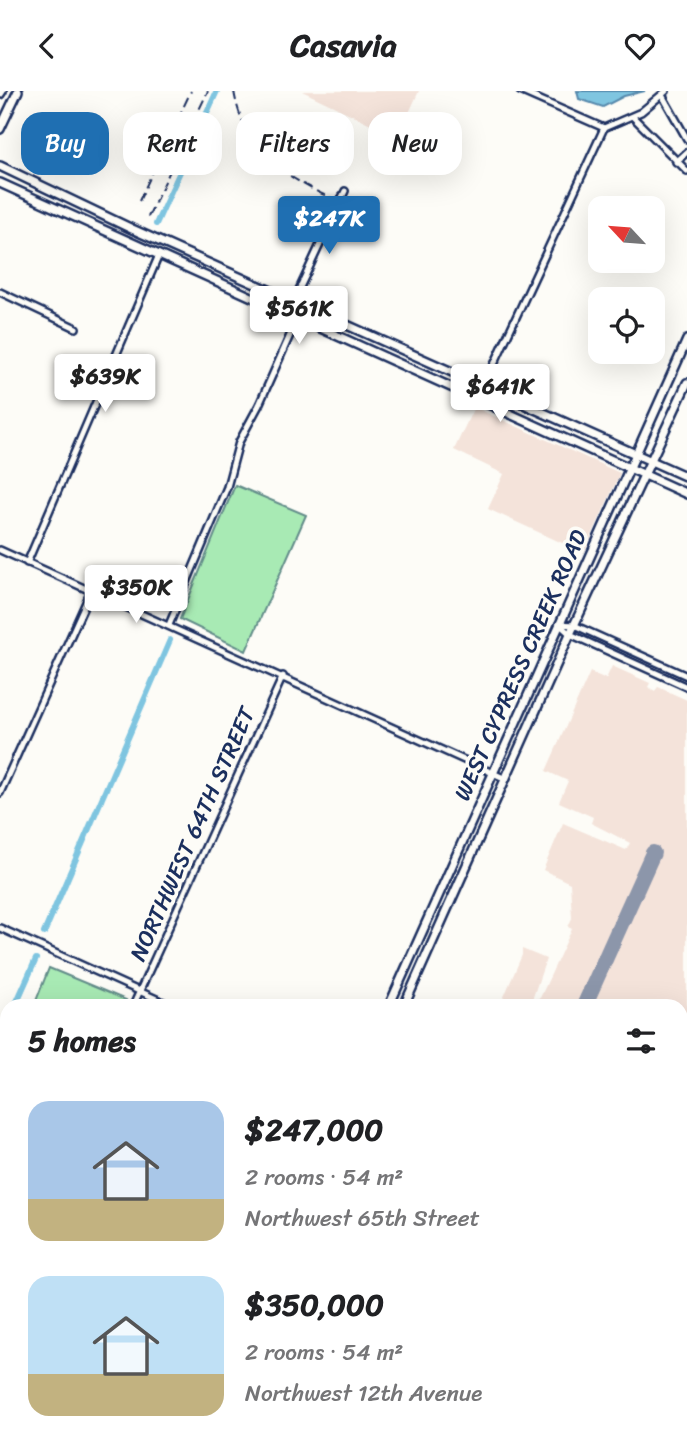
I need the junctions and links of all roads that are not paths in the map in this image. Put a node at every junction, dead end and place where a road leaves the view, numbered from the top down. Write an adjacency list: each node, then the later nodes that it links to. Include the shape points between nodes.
1 (18, 91): 6 (main road)
2 (520, 91): 5 (street)
3 (664, 93): 4 (street); 7 (street)
4 (634, 117): 5 (street); 9 (street)
5 (604, 128): 21 (street)
6 (0, 129)
7 (687, 138)
8 (687, 152): 9 (street)
9 (676, 162): 11 (street)
10 (0, 166): 16 (main road)
11 (687, 171)
12 (0, 183): 14 (main road)
13 (345, 191): 16 (street)
14 (159, 255): 17 (main road); 30 (street)
15 (0, 292): 18 (street)
16 (296, 302): 17 (street); 21 (main road)
17 (295, 316): 22 (main road); 33 (street, via 239,442 227,487)
18 (76, 328)
19 (687, 339): 23 (main road, WEST CYPRESS CREEK ROAD)
20 (687, 383): 24 (main road, WEST CYPRESS CREEK ROAD)
21 (483, 387): 22 (street); 23 (main road)
22 (478, 399): 25 (main road)
23 (635, 453): 24 (main road); 25 (main road, WEST CYPRESS CREEK ROAD)
24 (651, 460): 26 (main road, WEST CYPRESS CREEK ROAD); 27 (main road)
25 (629, 468): 26 (main road); 32 (main road, WEST CYPRESS CREEK ROAD)
26 (644, 474): 28 (main road); 34 (main road, WEST CYPRESS CREEK ROAD)
27 (687, 477)
28 (687, 494)
29 (0, 550): 30 (street)
30 (27, 563): 31 (street)
31 (90, 591): 33 (street); 41 (street)
32 (559, 624): 34 (street); 35 (street); 39 (main road, WEST CYPRESS CREEK ROAD)
33 (169, 625): 36 (street)
34 (574, 625): 35 (main road, WEST CYPRESS CREEK ROAD); 37 (street)
35 (570, 634): 38 (street); 40 (main road, WEST CYPRESS CREEK ROAD)
36 (283, 676): 39 (street); 44 (street, NORTHWEST 64TH STREET)
37 (687, 676)
38 (687, 687)
39 (493, 773): 40 (street); 43 (main road, WEST CYPRESS CREEK ROAD)
40 (506, 779): 45 (main road, WEST CYPRESS CREEK ROAD)
41 (0, 793)
42 (0, 928): 44 (street)
43 (404, 972): 45 (main road); 48 (main road, WEST CYPRESS CREEK ROAD)
44 (139, 992): 46 (street, NORTHWEST 64TH STREET); 47 (street)
45 (408, 996): 49 (main road, WEST CYPRESS CREEK ROAD)
46 (136, 999)
47 (156, 999)
48 (392, 999)
49 (407, 999)

